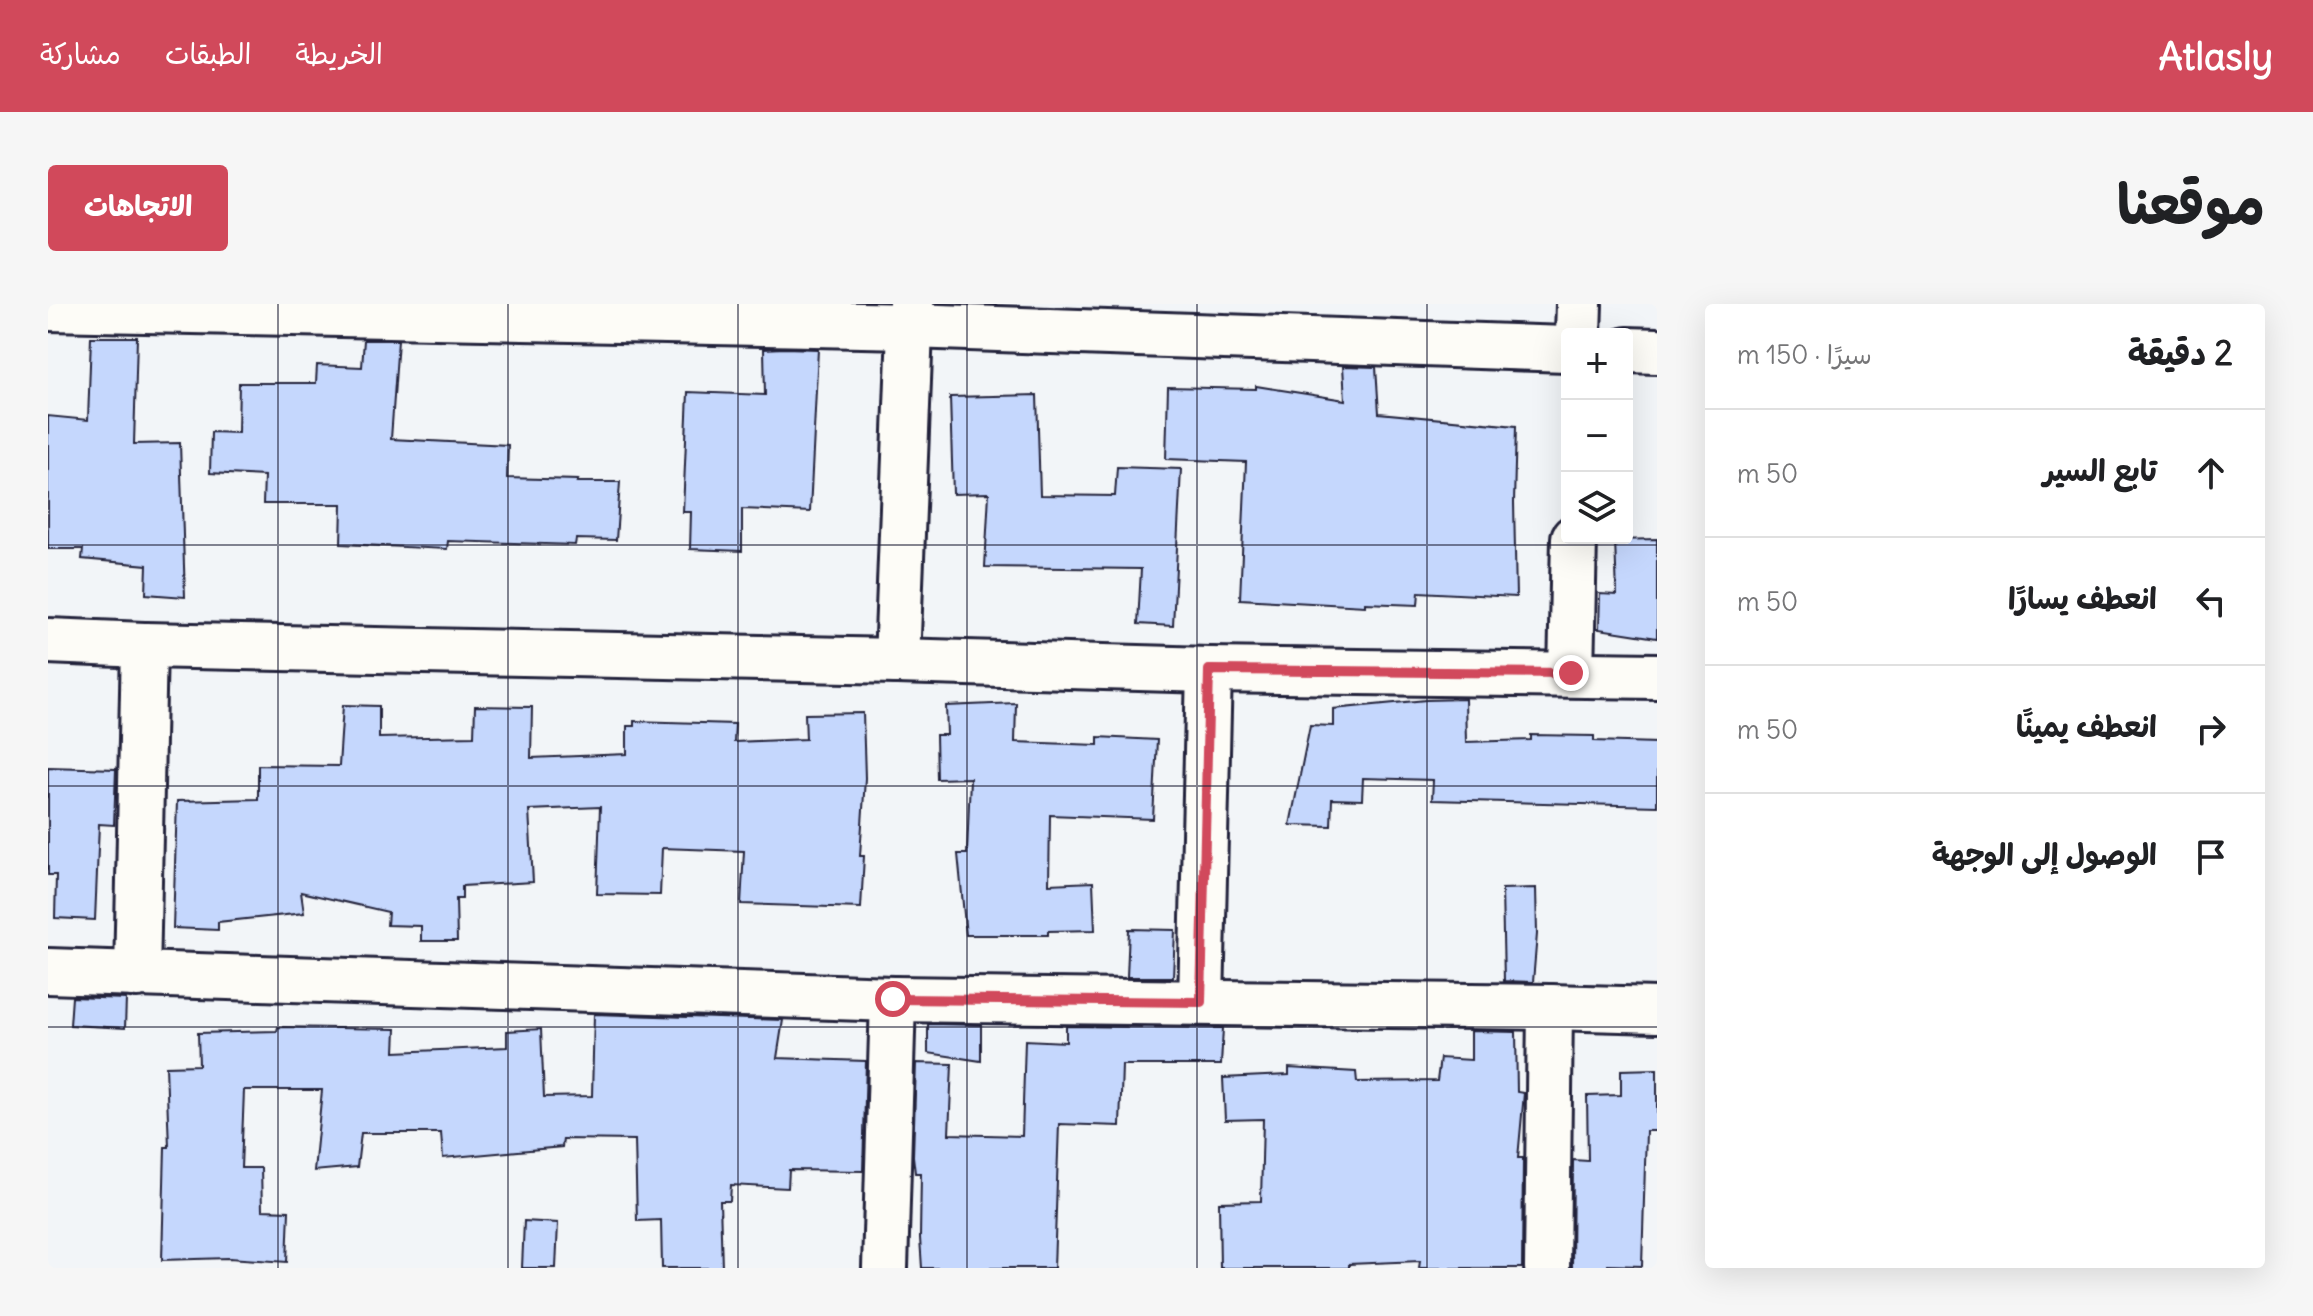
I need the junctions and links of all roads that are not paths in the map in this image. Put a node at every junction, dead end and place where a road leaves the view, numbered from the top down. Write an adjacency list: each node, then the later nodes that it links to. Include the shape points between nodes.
1 (1579, 304): 5 (street)
2 (48, 308): 3 (street)
3 (518, 311): 4 (street)
4 (910, 315): 6 (street); 12 (street)
5 (1578, 328)
6 (1561, 349)
7 (1633, 350): 8 (street)
8 (1657, 351)
9 (1574, 544): 14 (street)
10 (48, 641): 11 (street)
11 (144, 645): 12 (street); 17 (street)
12 (897, 661): 13 (street)
13 (1209, 670): 14 (street); 19 (street)
14 (1571, 673): 15 (street)
15 (1657, 676)
16 (48, 971): 17 (street)
17 (137, 975): 18 (street)
18 (893, 999): 19 (street); 22 (street)
19 (1201, 1002): 20 (street)
20 (1550, 1007): 21 (street); 23 (street)
21 (1657, 1010)
22 (885, 1268)
23 (1547, 1268)

